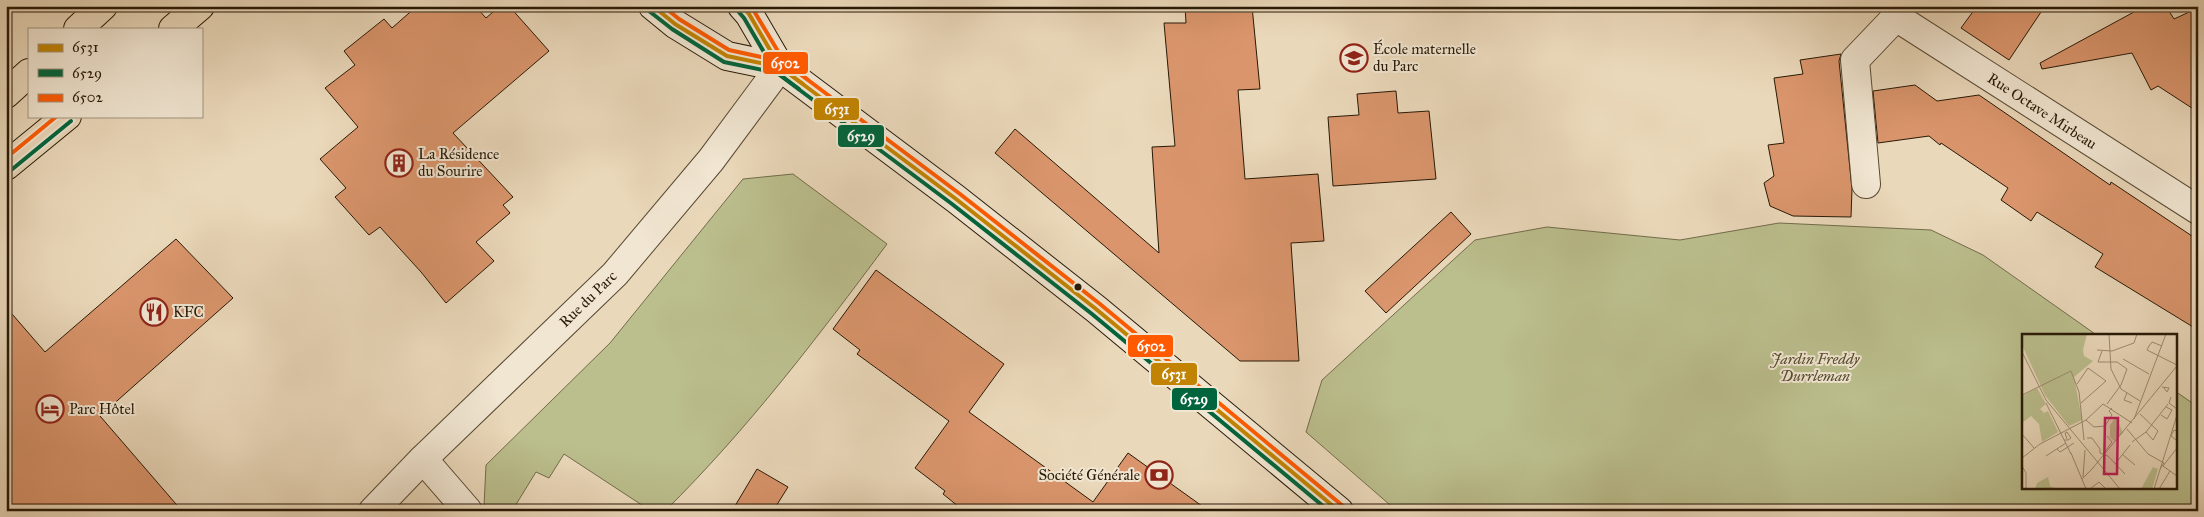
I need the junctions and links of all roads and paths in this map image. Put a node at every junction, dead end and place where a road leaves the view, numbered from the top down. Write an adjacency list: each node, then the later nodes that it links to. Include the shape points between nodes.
1 (103, 6): 6 (main road)
2 (200, 6): 7 (main road)
3 (653, 6): 8 (street, via 726,56)
4 (742, 6): 8 (street, via 750,14)
5 (1895, 12): 13 (street, via 1855,60); 14 (street, Rue Octave Mirbeau)
6 (79, 28)
7 (174, 28)
8 (780, 67): 15 (street, Rue du Parc, via 711,160 615,274); 18 (street, via 1096,309)
9 (28, 74): 10 (main road)
10 (6, 94)
11 (65, 118): 12 (main road)
12 (6, 166)
13 (1866, 184)
14 (2198, 210)
15 (423, 459): 16 (street, Rue du Parc); 17 (street)
16 (373, 511)
17 (468, 511)
18 (1339, 511)

